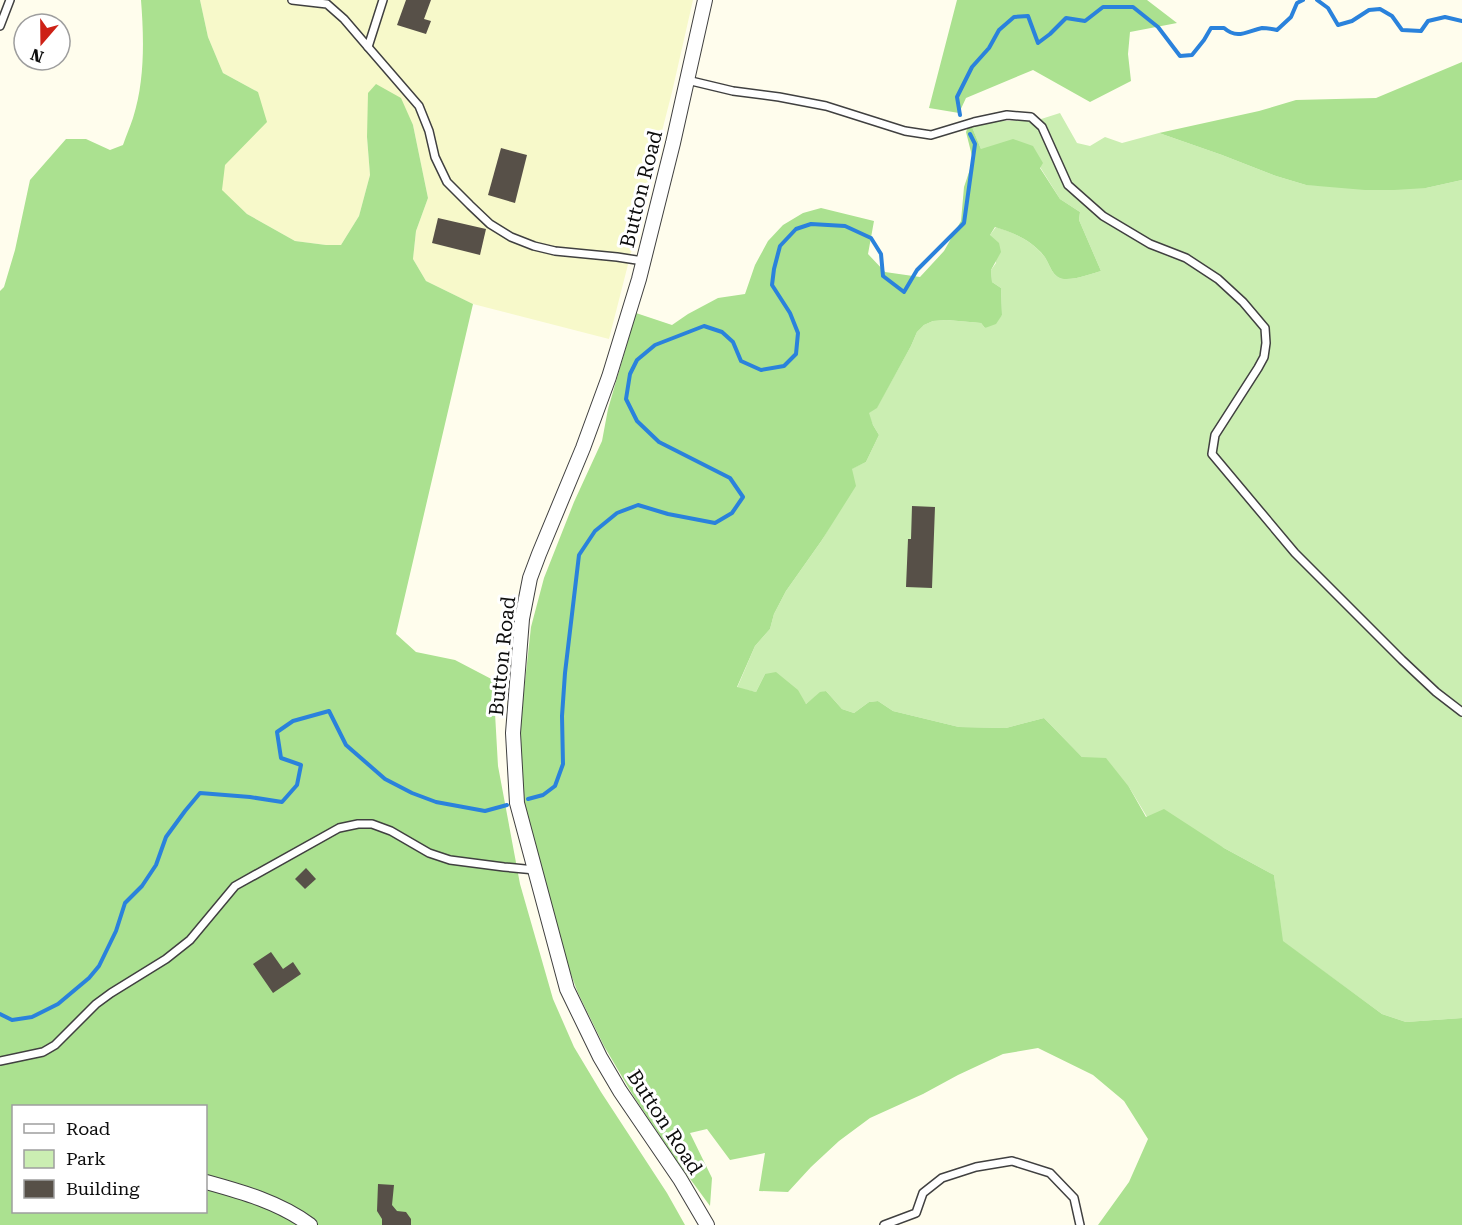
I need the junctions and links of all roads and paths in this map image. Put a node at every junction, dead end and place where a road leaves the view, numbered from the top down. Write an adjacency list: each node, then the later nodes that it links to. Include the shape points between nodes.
1 (10, 0): 5 (lane)
2 (292, 0): 6 (lane, via 327,4)
3 (383, 0): 6 (lane)
4 (705, 0): 7 (street, Button Road)
5 (0, 26)
6 (368, 46): 8 (lane, via 418,106 447,182 490,224 534,246)
7 (687, 80): 8 (street, Button Road); 9 (lane, via 826,106 905,131 931,135 1007,115 1031,117 1042,127 1068,185 1103,216 1150,244 1186,258 1218,279 1265,328 1264,357 1215,435 1212,454 1295,552 1402,660)
8 (643, 261): 10 (street, Button Road, via 609,377 530,579 522,619 513,733 516,794)
9 (1462, 712)
10 (535, 870): 11 (lane, via 450,860 372,824 339,828 235,886 190,940 96,1004 55,1045 44,1052); 14 (street, Button Road, via 567,989 620,1091)
11 (0, 1061)
12 (207, 1182): 13 (street, via 257,1197)
13 (310, 1225)
14 (707, 1225)
15 (884, 1225): 16 (lane, via 916,1213 922,1193 942,1178 1012,1161 1050,1173 1074,1197)
16 (1080, 1225)

